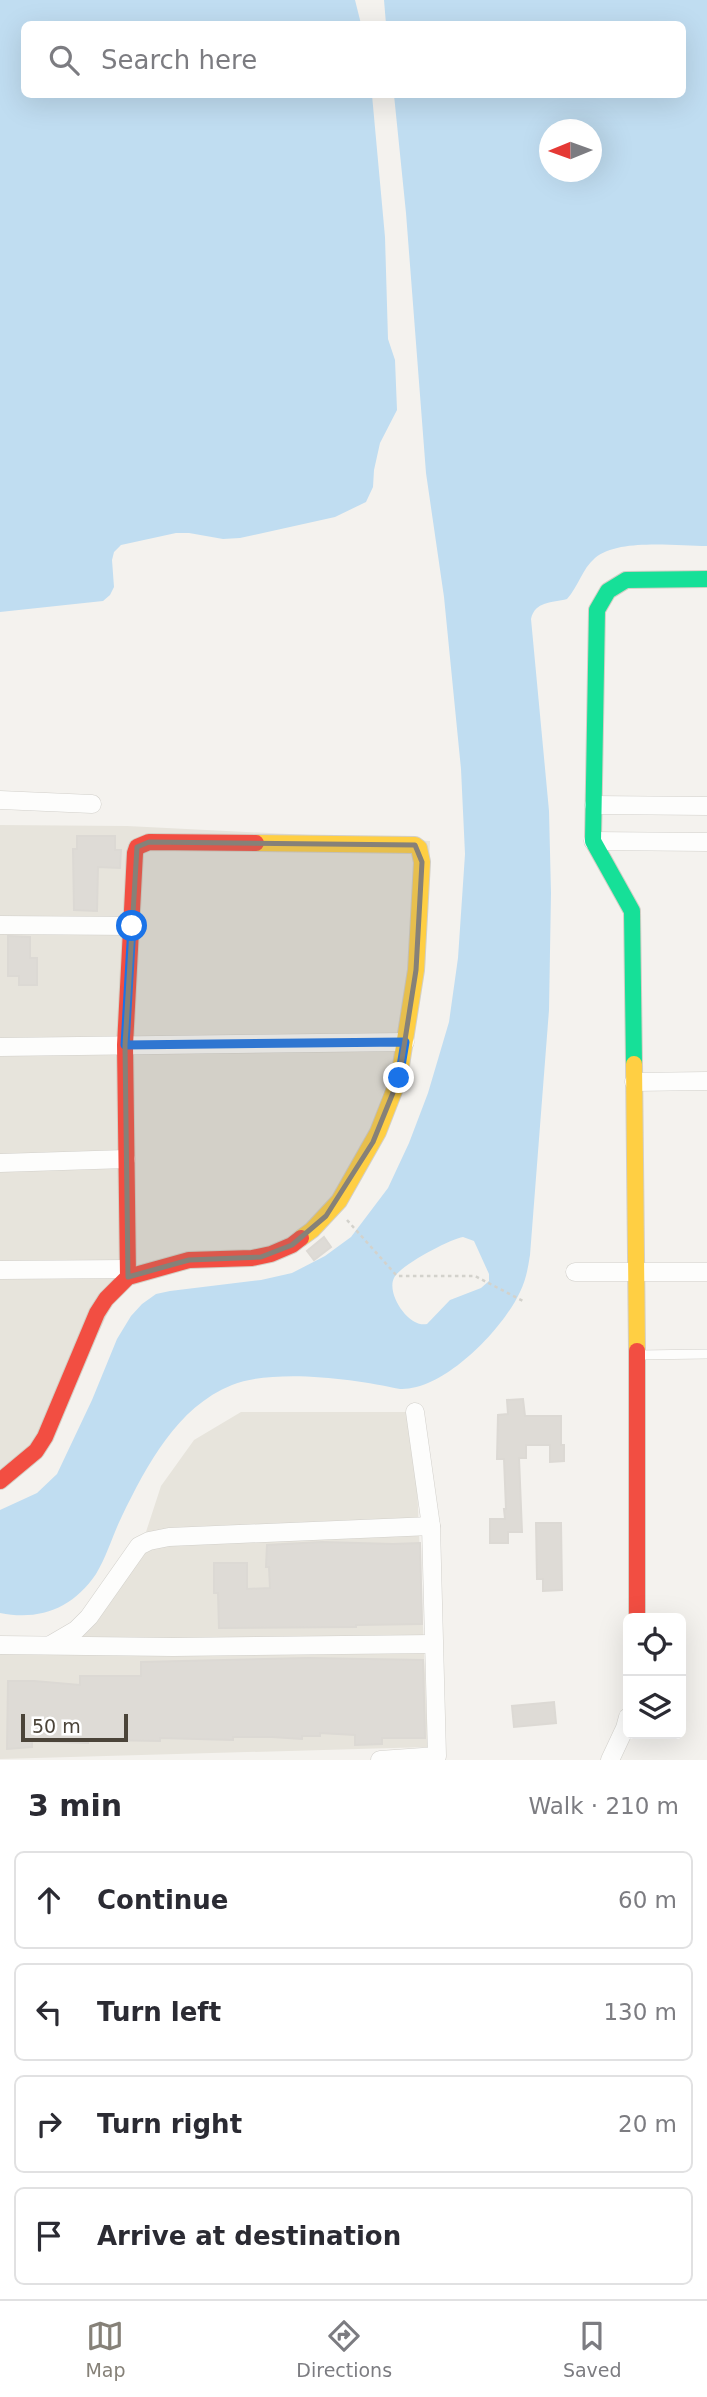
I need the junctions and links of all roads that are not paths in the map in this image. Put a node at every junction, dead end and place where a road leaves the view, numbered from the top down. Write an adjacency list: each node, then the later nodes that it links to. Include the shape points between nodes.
1 (707, 579): 4 (street, via 626,580 608,591 597,610)
2 (0, 800): 3 (street)
3 (92, 804)
4 (594, 805): 5 (street); 6 (street)
5 (707, 806)
6 (593, 841): 7 (street); 14 (street, via 632,911)
7 (707, 842)
8 (0, 925): 9 (street)
9 (132, 926): 10 (street, via 135,853 141,844 415,845 422,862 420,914); 11 (street)
10 (405, 1042): 11 (street); 21 (street, via 399,1078 378,1132 342,1196 312,1230 292,1245 261,1257 189,1261)
11 (125, 1045): 12 (street); 15 (street)
12 (0, 1047)
13 (707, 1081): 14 (street)
14 (634, 1082): 19 (street)
15 (127, 1159): 16 (street); 21 (street)
16 (0, 1163)
17 (0, 1270): 21 (street)
18 (575, 1272): 19 (street)
19 (637, 1272): 20 (street); 23 (street)
20 (707, 1272)
21 (128, 1273): 25 (street, via 97,1312 45,1437 36,1451)
22 (707, 1354): 23 (lane)
23 (636, 1355): 27 (street)
24 (415, 1412): 26 (street)
25 (0, 1481)
26 (431, 1526): 28 (street, via 149,1541 136,1548 89,1617); 29 (street)
27 (637, 1613)
28 (52, 1644): 29 (street); 30 (street)
29 (433, 1644): 32 (street, via 437,1756)
30 (0, 1645)
31 (623, 1732): 33 (street)
32 (380, 1760)
33 (610, 1760)

